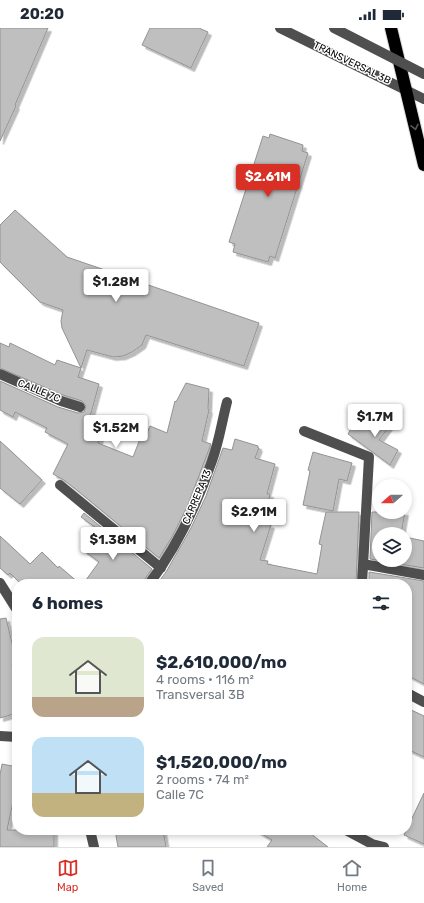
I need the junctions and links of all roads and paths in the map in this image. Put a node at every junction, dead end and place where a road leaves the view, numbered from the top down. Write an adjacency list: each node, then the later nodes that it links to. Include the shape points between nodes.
1 (280, 28): 5 (street, TRANSVERSAL 3B)
2 (334, 28): 4 (street, bridge)
3 (391, 28): 5 (highway)
4 (424, 74)
5 (406, 90): 6 (street, TRANSVERSAL 3B); 7 (highway, one-way to 7)
6 (424, 99)
7 (424, 165)
8 (0, 374): 10 (street, CALLE 7C)
9 (227, 402): 14 (street, CARRERA 13, via 212,460 190,516)
10 (80, 407)
11 (304, 431): 13 (street, via 369,457)
12 (60, 485): 14 (street)
13 (363, 564): 15 (street); 17 (street)
14 (161, 568): 16 (street, CARRERA 13)
15 (424, 575)
16 (153, 579)
17 (362, 579)
18 (0, 583): 19 (street); 20 (street)
19 (12, 591)
20 (12, 602)
21 (412, 696): 22 (street)
22 (424, 702)
23 (0, 736): 24 (street)
24 (12, 737)
25 (91, 835): 27 (street)
26 (355, 835): 28 (street)
27 (94, 847)
28 (384, 847)

